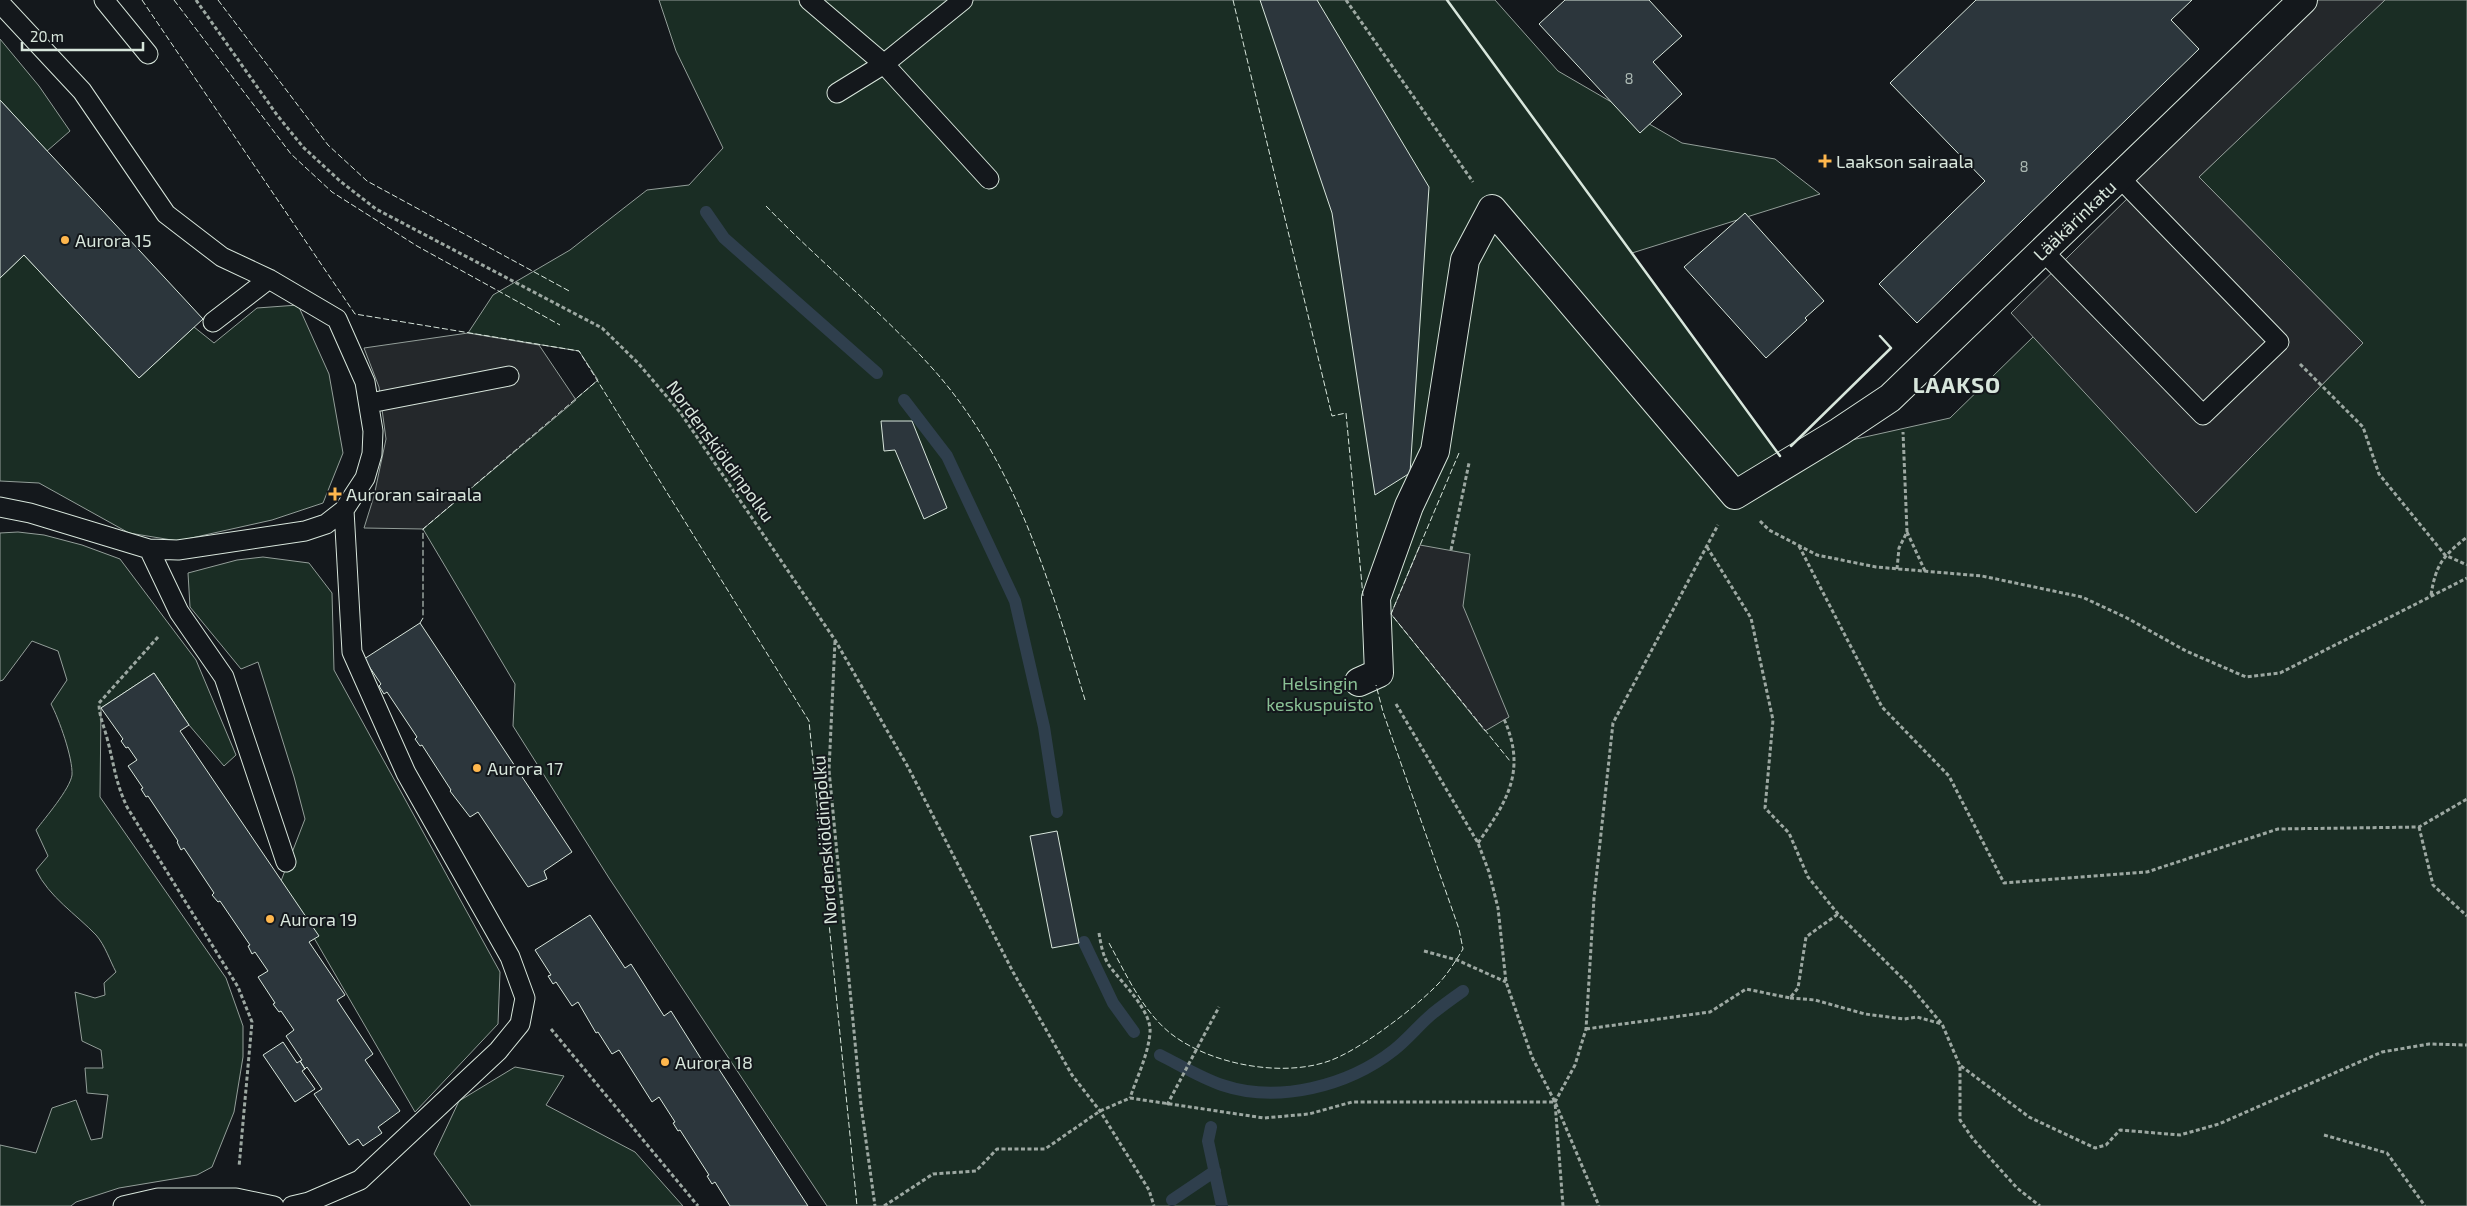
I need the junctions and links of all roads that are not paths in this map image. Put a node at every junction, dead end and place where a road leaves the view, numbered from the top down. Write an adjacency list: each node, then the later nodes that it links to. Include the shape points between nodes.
1 (104, 0): 6 (lane)
2 (808, 0): 7 (lane)
3 (963, 0): 7 (lane)
4 (2304, 0): 9 (street, Lääkärinkatu)
5 (0, 3): 12 (lane, via 82,91 166,214 222,257)
6 (148, 54)
7 (884, 64): 8 (lane); 10 (lane)
8 (836, 93)
9 (2119, 177): 11 (street, Lääkärinkatu); 11 (lane, via 2279,342 2203,415)
10 (989, 179)
11 (2042, 250): 19 (street, Lääkärinkatu, via 1890,398 1735,495 1492,209 1465,260 1435,450 1376,598)
12 (269, 279): 13 (lane); 15 (lane, via 337,319 365,382)
13 (213, 322)
14 (509, 376): 15 (lane)
15 (370, 403): 17 (lane, via 372,454 365,478)
16 (0, 507): 18 (lane)
17 (344, 510): 18 (lane, via 326,524 305,530 178,550); 23 (lane, via 352,652 406,772 510,957 525,998 520,1024 498,1052 360,1180)
18 (149, 548): 20 (lane, via 179,612 224,677)
19 (1369, 678)
20 (286, 862)
21 (123, 1206): 22 (lane, via 158,1198 236,1198)
22 (274, 1206)
23 (292, 1206)

